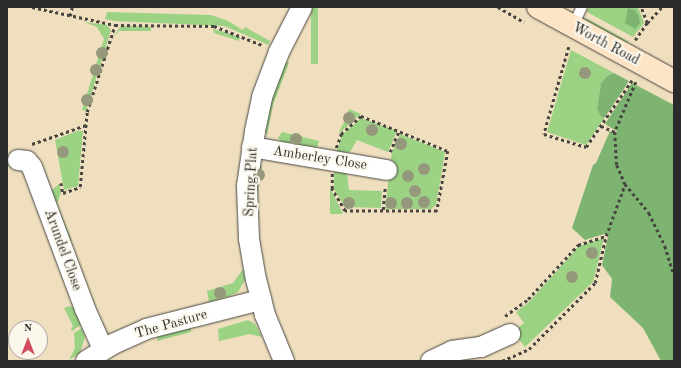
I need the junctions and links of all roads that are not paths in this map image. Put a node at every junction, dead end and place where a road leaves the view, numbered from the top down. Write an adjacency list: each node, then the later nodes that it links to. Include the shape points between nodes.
1 (302, 7): 5 (street, Spring Plat, via 279,52 262,97)
2 (538, 7): 3 (street, Worth Road)
3 (575, 27): 4 (street, Worth Road)
4 (674, 81)
5 (252, 147): 7 (street, Amberley Close); 8 (street, Spring Plat, via 248,214 251,251)
6 (18, 156): 10 (street, Arundel Close, via 32,167)
7 (387, 170)
8 (261, 300): 10 (street, The Pasture, via 146,329); 12 (street, Spring Plat)
9 (505, 327): 13 (street, via 481,347 452,351)
10 (102, 349): 11 (street, The Pasture)
11 (86, 361)
12 (284, 361)
13 (431, 361)

